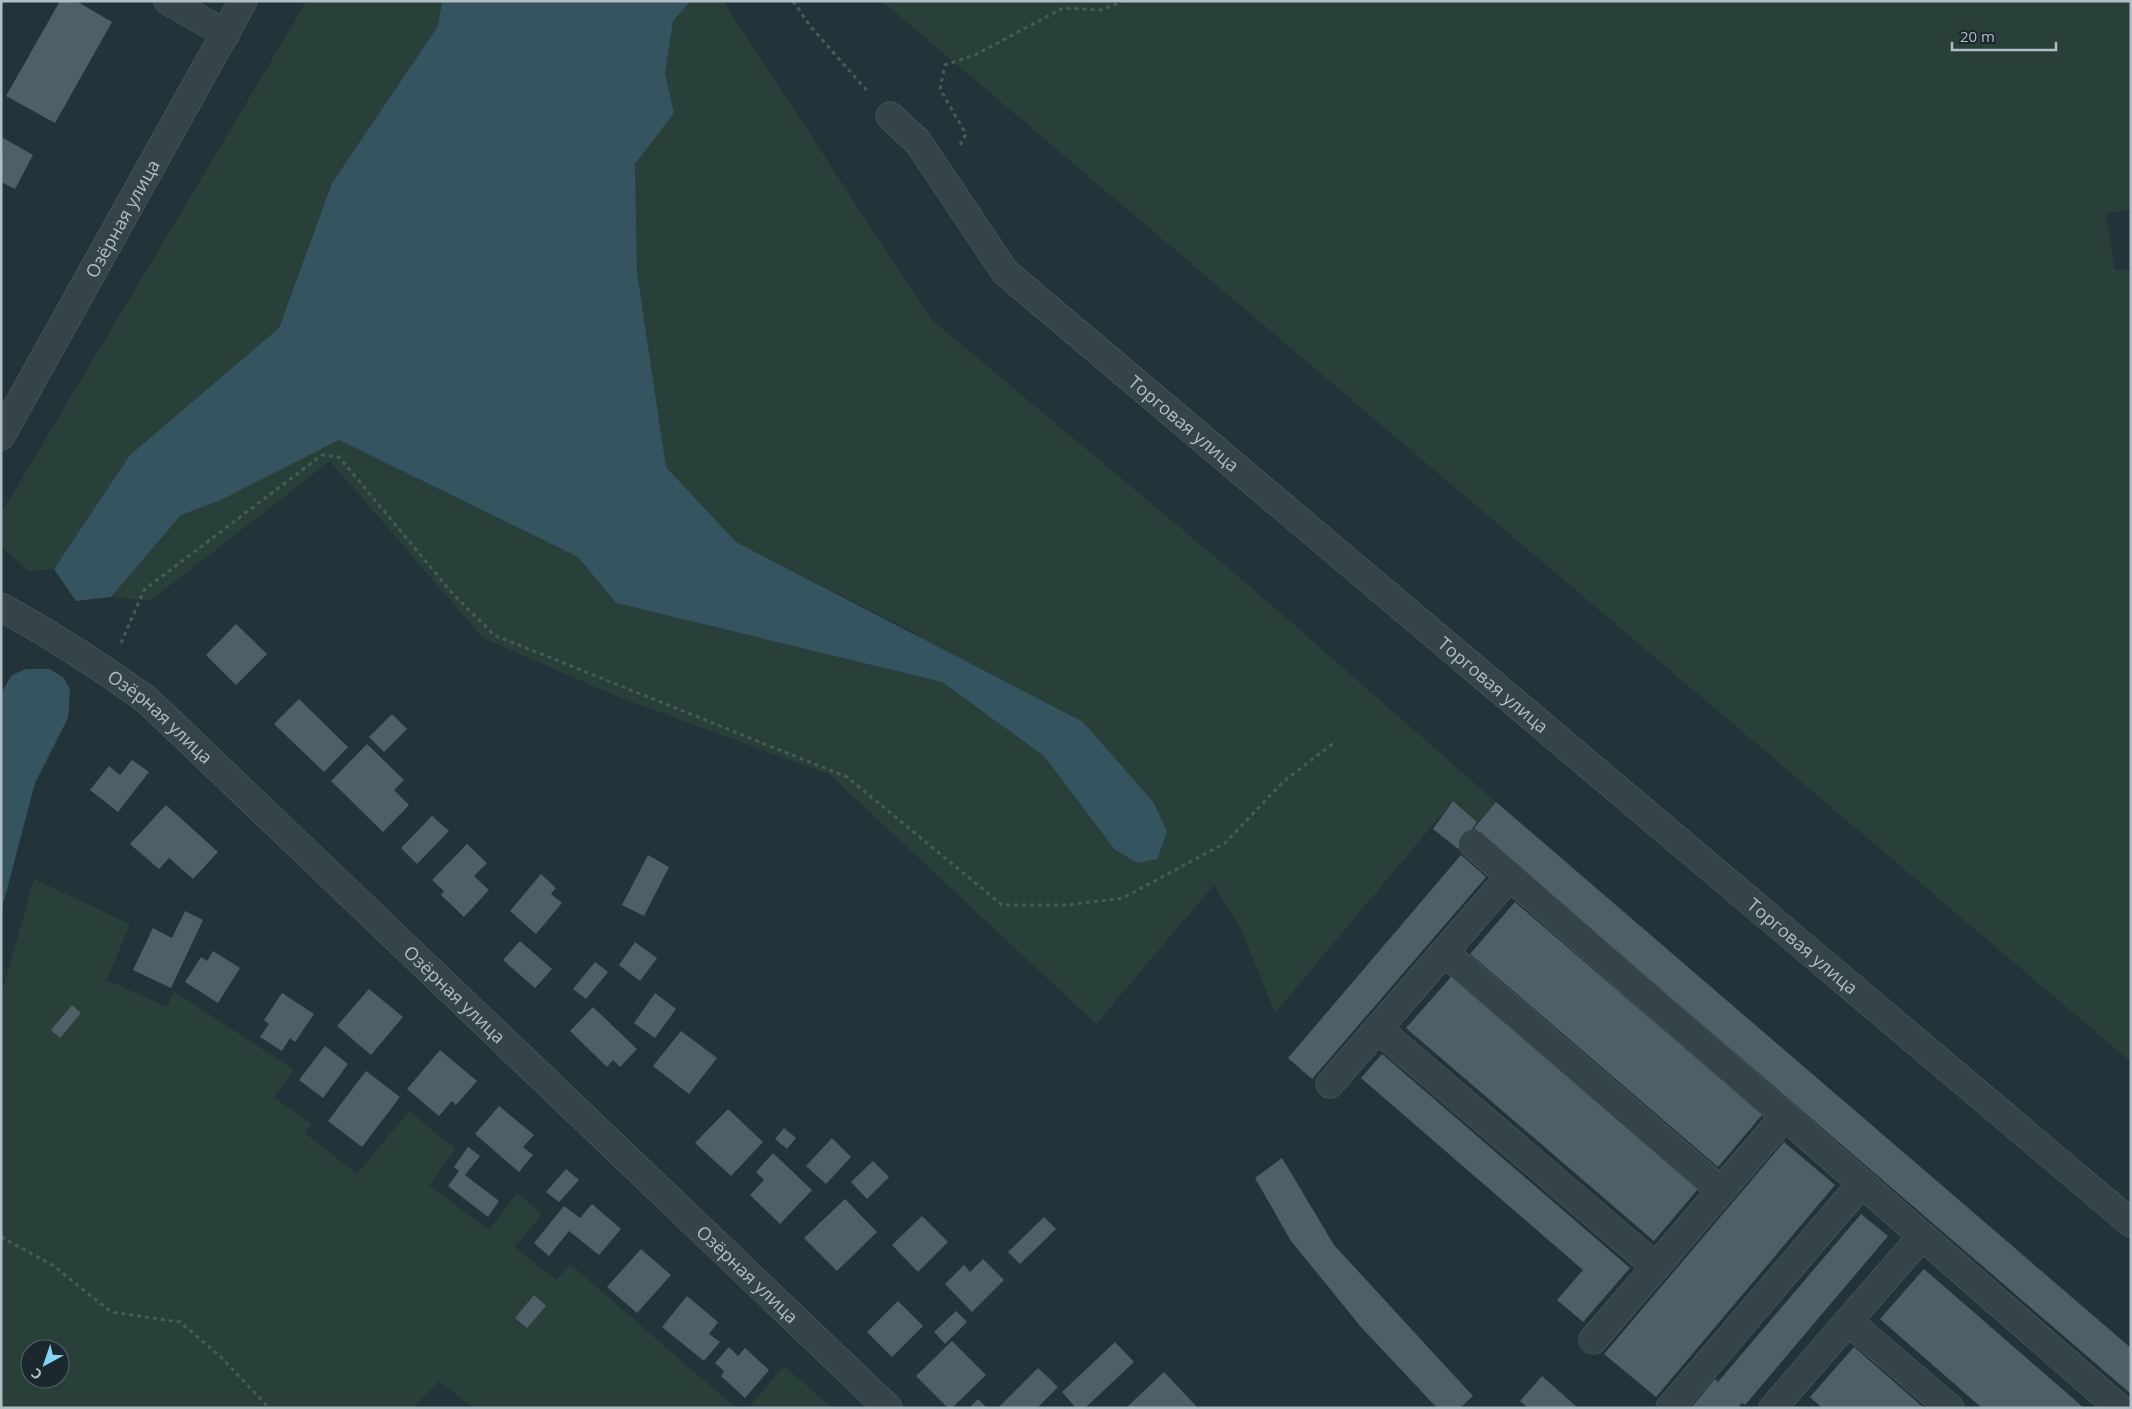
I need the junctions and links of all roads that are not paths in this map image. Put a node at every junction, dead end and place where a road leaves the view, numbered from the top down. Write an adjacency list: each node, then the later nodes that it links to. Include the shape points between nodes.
1 (168, 1): 3 (street)
2 (244, 1): 3 (street, Озёрная улица)
3 (226, 34): 5 (street, Озёрная улица)
4 (890, 116): 15 (street, Торговая улица, via 918,142 1005,272)
5 (1, 436)
6 (1, 607): 21 (street, Озёрная улица, via 44,630 147,700)
7 (1473, 844): 8 (street)
8 (1510, 876): 9 (street); 12 (street)
9 (1444, 952): 10 (street); 14 (street)
10 (1378, 1029): 11 (street); 17 (street)
11 (1330, 1084)
12 (1785, 1116): 13 (street); 14 (street)
13 (1862, 1184): 16 (street); 22 (street)
14 (1721, 1190): 17 (street)
15 (2131, 1223)
16 (1922, 1236): 18 (street); 24 (street)
17 (1656, 1267): 19 (street)
18 (1848, 1321): 20 (street); 23 (street)
19 (1594, 1340)
20 (1779, 1406)
21 (888, 1408)
22 (1670, 1408)
23 (1950, 1408)
24 (2119, 1408)

